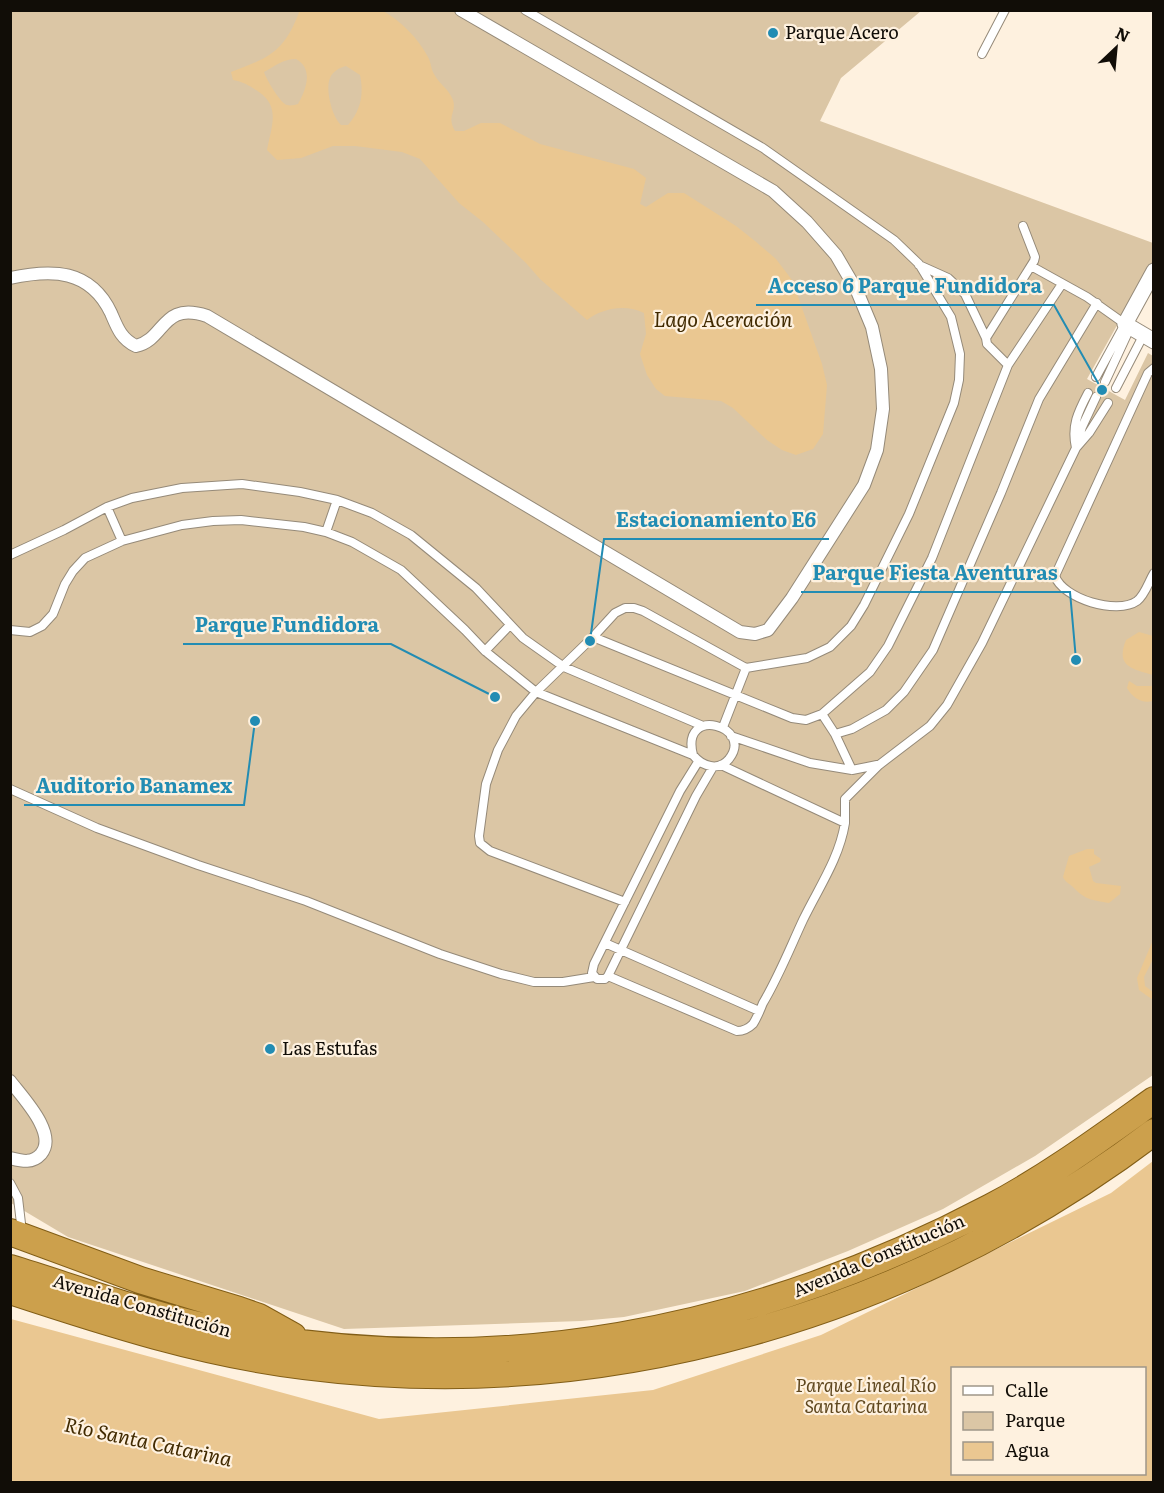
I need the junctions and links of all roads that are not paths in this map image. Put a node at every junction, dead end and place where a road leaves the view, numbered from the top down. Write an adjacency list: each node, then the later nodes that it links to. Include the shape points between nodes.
1 (462, 10): 9 (street, via 774,191 836,255 857,291 872,327 881,369 883,409 877,450 864,485 768,630 755,634 740,632 207,316 192,311 176,314 136,346 123,338 108,307 89,284 73,276 43,272)
2 (525, 10): 6 (lane, via 763,148 894,240)
3 (1005, 10): 4 (lane)
4 (982, 54)
5 (1023, 226): 7 (lane, via 1035,257)
6 (919, 264): 13 (lane, via 948,278 965,294); 34 (lane, via 951,317 960,354 959,380 954,403 909,514 851,626 830,647 807,658)
7 (1031, 266): 10 (lane); 13 (lane)
8 (1154, 271): 12 (street)
9 (10, 278)
10 (1062, 284): 11 (lane); 14 (lane)
11 (1097, 303): 12 (lane); 40 (lane, via 1039,399 933,650 904,692 886,710)
12 (1138, 332): 16 (lane); 17 (lane); 18 (lane)
13 (986, 338): 14 (lane, via 987,344)
14 (1008, 365): 37 (lane, via 932,558 888,646 870,672)
15 (1154, 368): 28 (lane, via 1148,373 1055,576 1070,594 1111,605 1135,602)
16 (1096, 377)
17 (1104, 382)
18 (1116, 388)
19 (1088, 393): 22 (lane, via 1074,424)
20 (1096, 397): 22 (lane)
21 (1108, 403): 22 (lane)
22 (1076, 448): 43 (lane, via 982,643 947,705 930,726)
23 (337, 500): 24 (lane, via 242,484 182,488); 25 (lane); 29 (lane, via 372,513 411,535 476,588)
24 (107, 507): 26 (lane); 27 (lane)
25 (326, 532): 26 (lane, via 241,520 182,525); 32 (lane, via 401,570)
26 (122, 541): 30 (lane, via 85,558 73,571 53,614 42,626 30,632)
27 (10, 555)
28 (1154, 573)
29 (510, 625): 32 (lane); 33 (lane)
30 (10, 630)
31 (593, 637): 33 (lane); 34 (lane, via 615,613 634,608); 36 (lane)
32 (485, 651): 35 (lane)
33 (564, 667): 35 (lane); 38 (lane)
34 (746, 668): 36 (lane)
35 (536, 692): 42 (lane); 48 (lane, via 516,716 498,750 486,784 480,843 490,851)
36 (734, 695): 37 (lane, via 792,718 806,720); 39 (lane)
37 (822, 714): 40 (lane)
38 (703, 726): 39 (lane); 42 (lane, via 692,739)
39 (723, 727): 41 (lane)
40 (835, 734): 45 (lane)
41 (731, 736): 44 (lane, via 732,753); 45 (lane, via 810,763)
42 (695, 758): 44 (lane, via 705,766); 48 (lane)
43 (879, 765): 45 (lane); 47 (lane, via 845,799)
44 (717, 766): 47 (lane); 50 (lane, via 696,796)
45 (852, 770)
46 (10, 789): 52 (lane, via 97,828 501,974 534,982)
47 (845, 823): 53 (lane, via 832,868)
48 (625, 902): 49 (lane)
49 (605, 943): 50 (lane); 52 (lane, via 592,969)
50 (621, 951): 51 (lane); 53 (lane)
51 (608, 976): 52 (lane, via 602,980); 53 (lane, via 736,1030 752,1025)
52 (594, 977)
53 (759, 1011)
54 (10, 1081): 57 (street, via 46,1133 46,1144 34,1160)
55 (1154, 1100): 62 (highway, Avenida Constitución, via 1092,1146 993,1206 874,1262 747,1308 637,1333 526,1348 438,1352)
56 (1154, 1132): 61 (highway, Avenida Constitución, via 1087,1180 1009,1228 886,1287 756,1332 611,1362 440,1375 303,1366 179,1343)
57 (10, 1158)
58 (10, 1183): 59 (lane, via 20,1206)
59 (16, 1234): 62 (highway, via 249,1314)
60 (10, 1268): 62 (highway, Avenida Constitución, via 186,1322)
61 (10, 1291)
62 (306, 1344)

